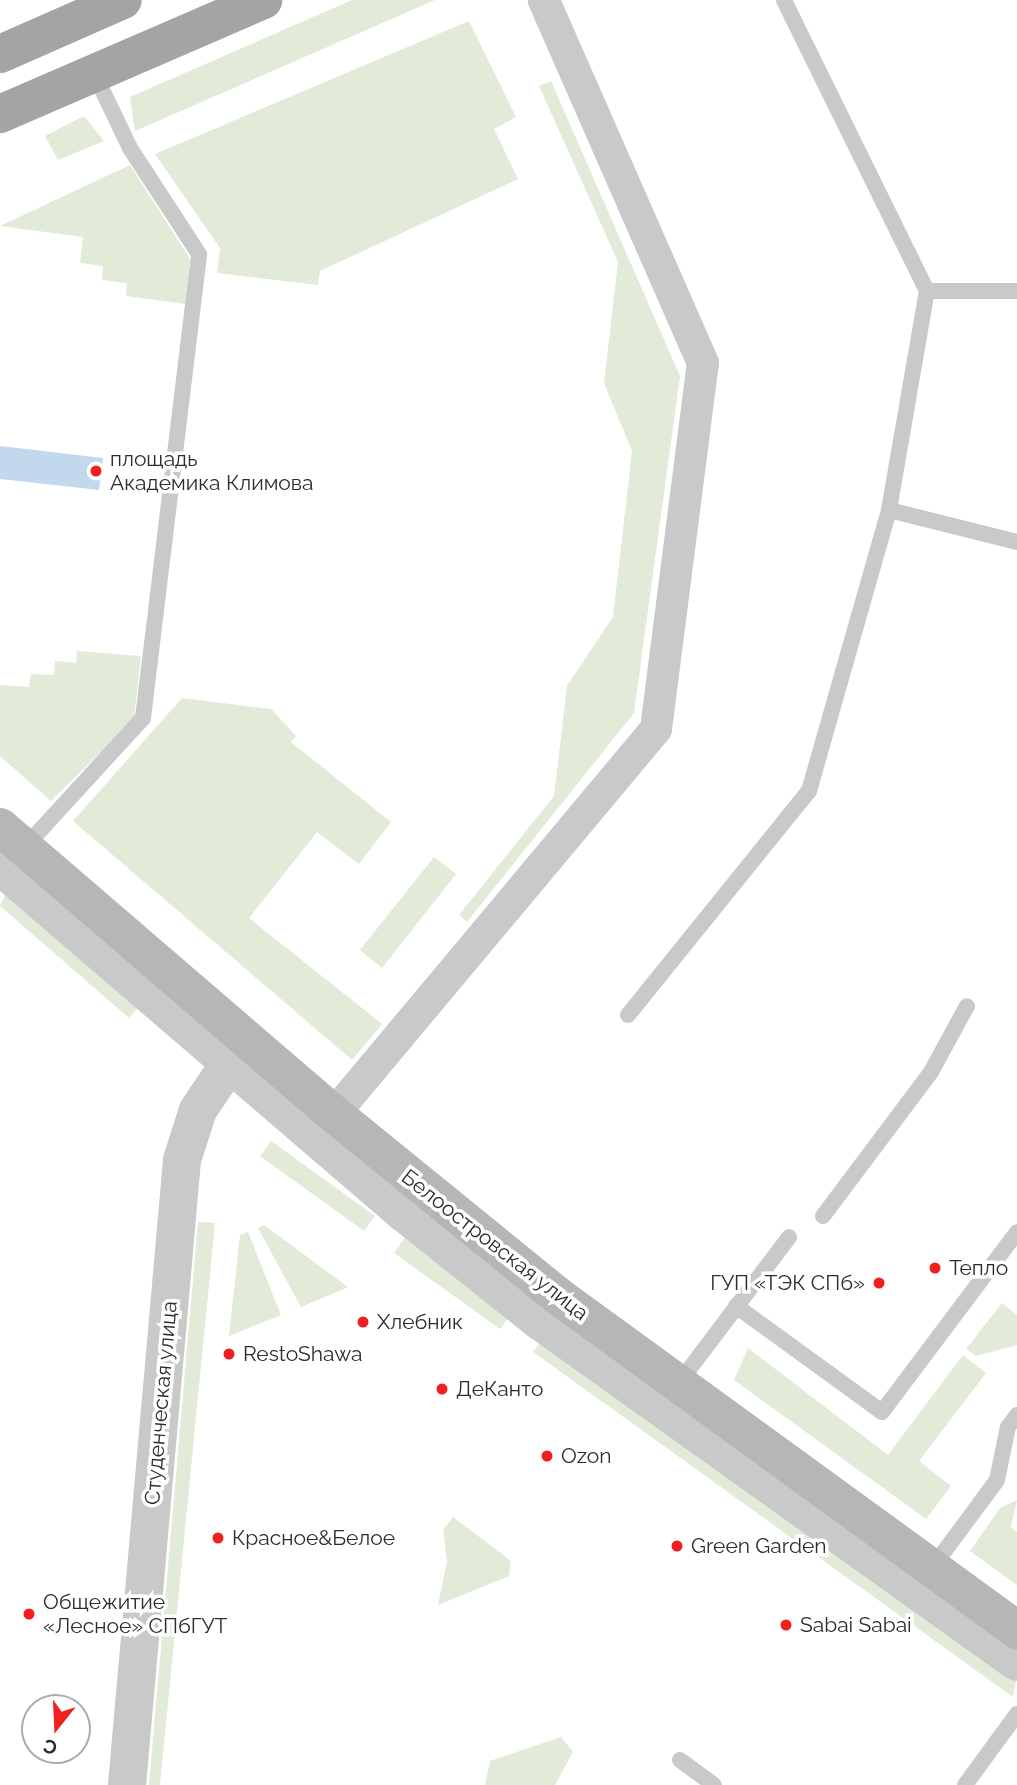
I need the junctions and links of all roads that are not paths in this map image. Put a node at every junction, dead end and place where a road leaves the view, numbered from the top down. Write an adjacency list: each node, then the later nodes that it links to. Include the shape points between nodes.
1 (262, 0): 6 (main road)
2 (544, 0): 16 (street, via 703,363 656,729)
3 (784, 0): 8 (lane)
4 (120, 1): 5 (main road)
5 (0, 54)
6 (94, 73): 7 (main road); 12 (lane, via 130,148 199,254 144,718)
7 (0, 114)
8 (927, 291): 9 (lane); 10 (lane)
9 (1017, 291)
10 (889, 510): 11 (lane); 14 (lane, via 808,791)
11 (1017, 542)
12 (7, 852): 15 (main road, Белоостровская улица)
13 (967, 1006): 17 (lane, via 931,1072)
14 (628, 1014)
15 (237, 1050): 16 (main road, Белоостровская улица); 24 (street, Белоостровская улица, via 540,1321); 29 (street, Студенческая улица, via 198,1110 182,1160)
16 (334, 1115): 21 (main road, Белоостровская улица)
17 (823, 1216)
18 (1017, 1232): 20 (lane, via 882,1412)
19 (789, 1237): 20 (lane)
20 (736, 1306): 21 (lane)
21 (678, 1384): 24 (main road, Белоостровская улица)
22 (1017, 1415): 23 (lane)
23 (1010, 1455): 24 (lane, via 997,1480)
24 (924, 1579): 25 (main road, Белоостровская улица); 26 (street, Белоостровская улица)
25 (1017, 1630)
26 (1017, 1662)
27 (1017, 1714): 31 (lane)
28 (680, 1760): 30 (lane)
29 (127, 1785)
30 (714, 1785)
31 (965, 1785)

